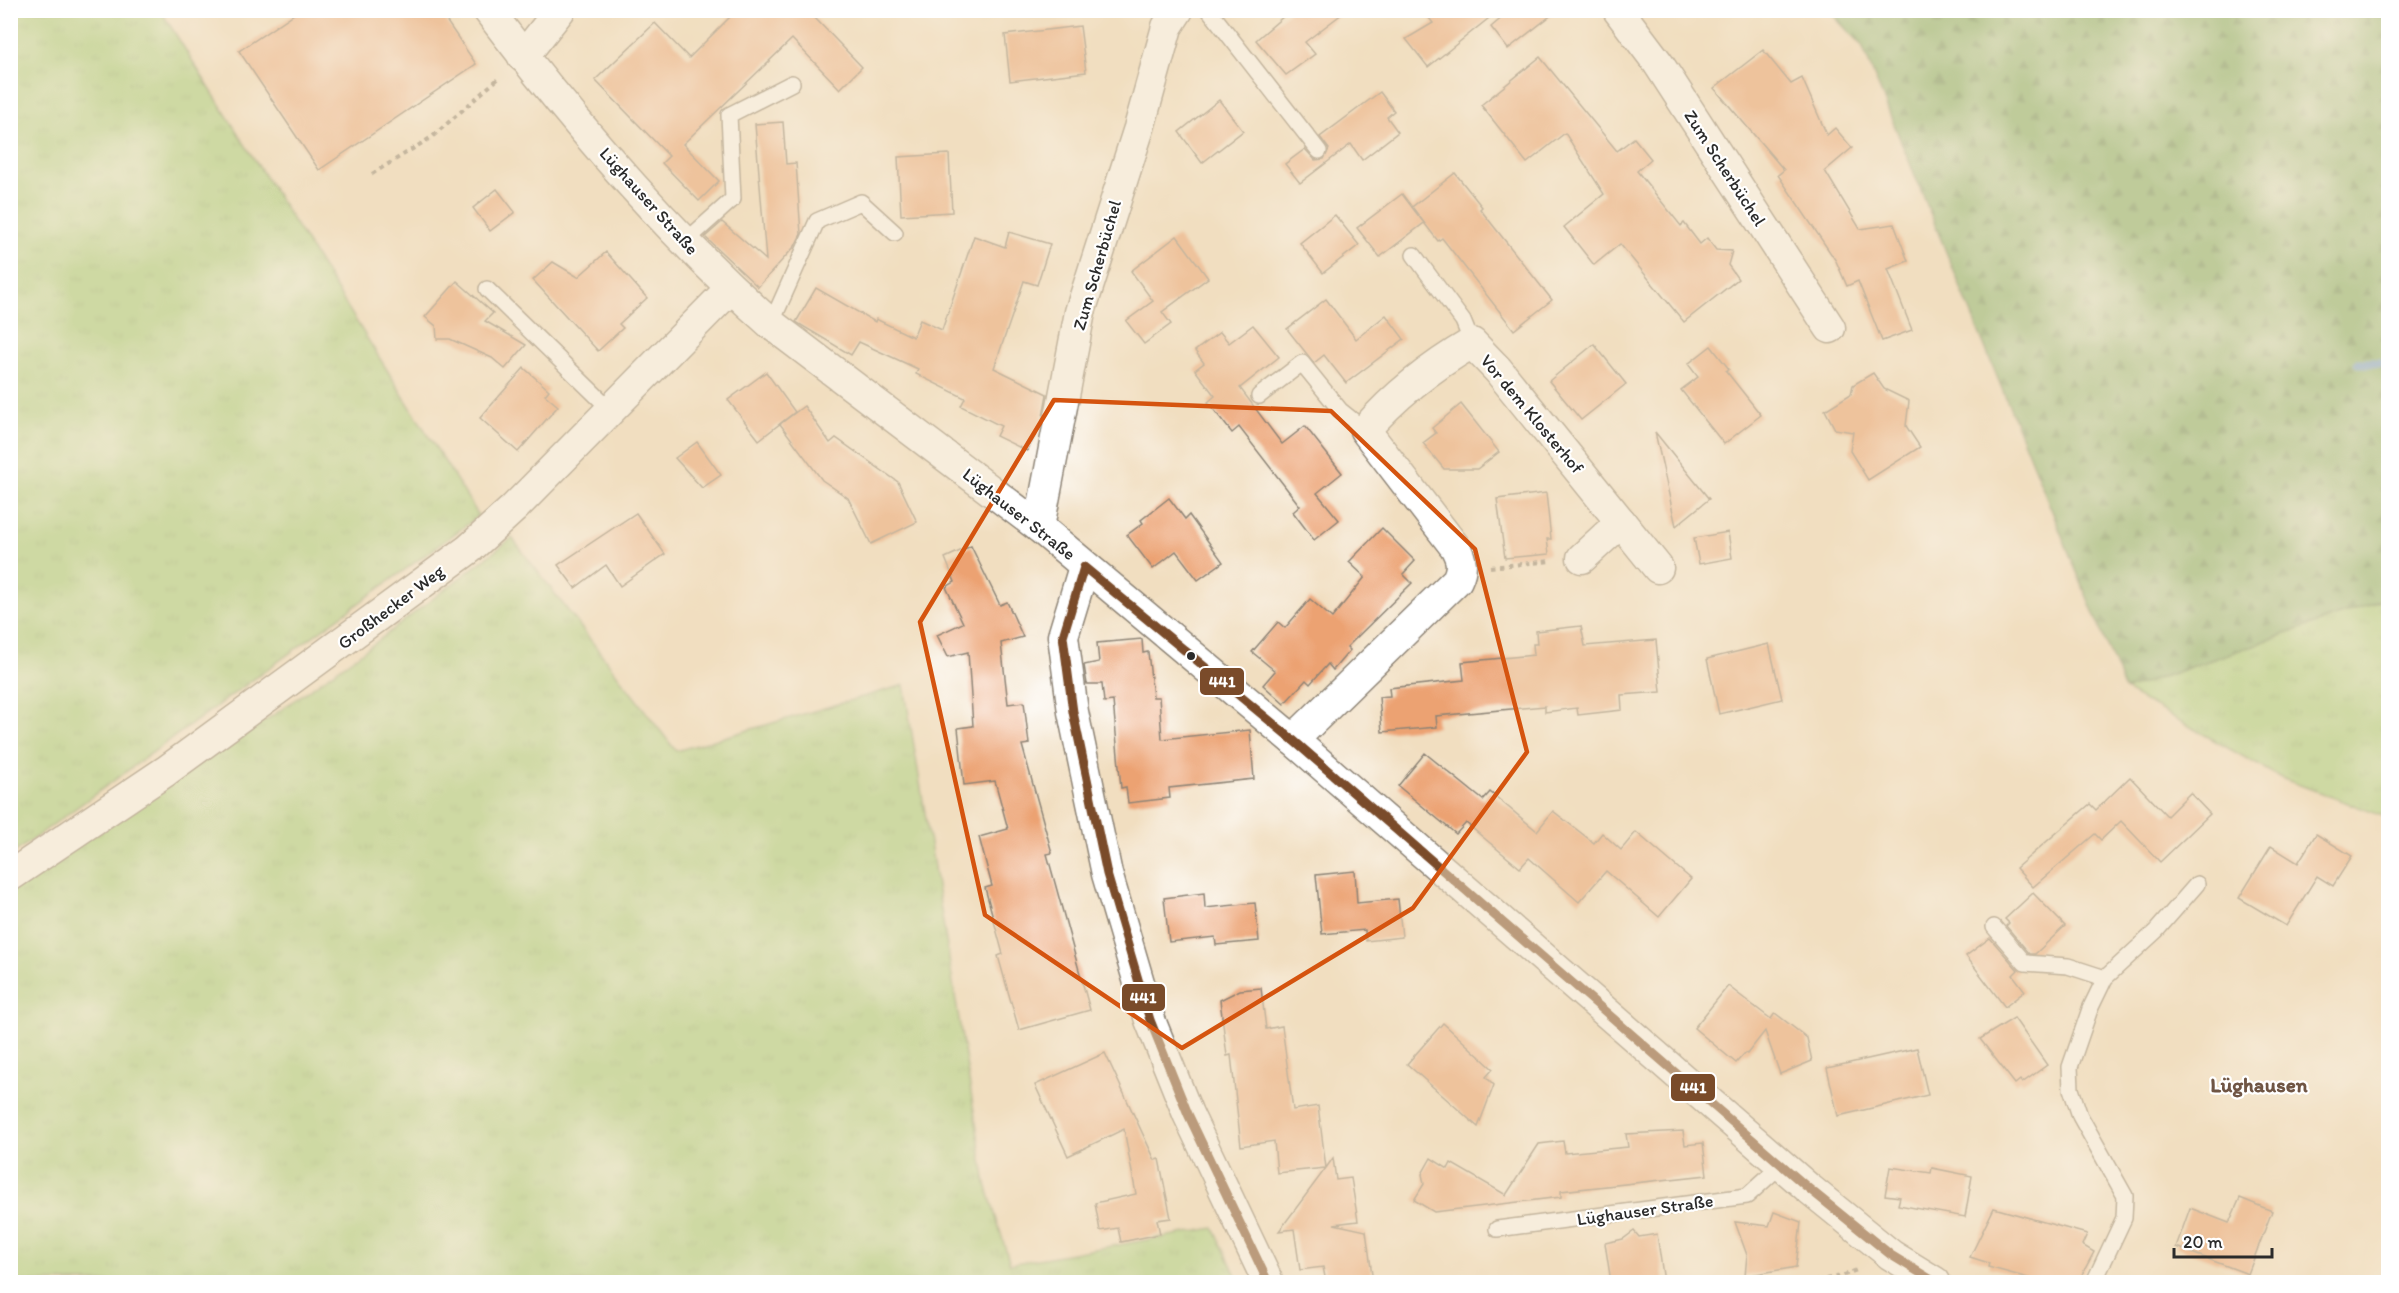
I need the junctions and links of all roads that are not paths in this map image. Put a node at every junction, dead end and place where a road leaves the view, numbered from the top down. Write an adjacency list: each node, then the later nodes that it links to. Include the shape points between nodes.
1 (488, 10): 6 (street, Lüghauser Straße)
2 (560, 10): 6 (street)
3 (1178, 10): 21 (street, Zum Scherbüchel, via 1167,27 1080,312)
4 (1209, 10): 8 (lane)
5 (1618, 10): 15 (street, Zum Scherbüchel, via 1659,63)
6 (523, 57): 10 (street, Lüghauser Straße)
7 (792, 83): 10 (lane, via 729,115 733,199)
8 (1319, 151)
9 (895, 233): 14 (lane, via 861,202 817,221)
10 (686, 242): 13 (street, Lüghauser Straße)
11 (1414, 255): 16 (lane, via 1463,321)
12 (487, 289): 18 (lane)
13 (730, 289): 14 (street, Lüghauser Straße); 18 (street, Großhecker Weg)
14 (771, 324): 21 (street, Lüghauser Straße)
15 (1830, 328)
16 (1472, 343): 19 (street, Vor dem Klosterhof, via 1391,400); 20 (street, Vor dem Klosterhof)
17 (1259, 396): 19 (lane, via 1302,363 1340,410)
18 (611, 410): 26 (street, Großhecker Weg, via 469,549 166,771)
19 (1365, 429): 25 (street, via 1455,547 1462,569 1456,580)
20 (1621, 522): 22 (street); 24 (street, Vor dem Klosterhof)
21 (1039, 527): 23 (street, Lüghauser Straße)
22 (1582, 558)
23 (1084, 567): 25 (street, Lüghauser Straße); 32 (street, via 1063,636 1073,712 1107,874 1150,1020 1188,1114)
24 (1658, 568)
25 (1293, 740): 30 (street, Lüghauser Straße)
26 (10, 876)
27 (2197, 885): 29 (lane, via 2156,931)
28 (1994, 927): 29 (lane, via 2025,963 2068,966)
29 (2105, 978): 34 (lane, via 2070,1067 2071,1089 2080,1116 2125,1196 2124,1218)
30 (1780, 1165): 31 (lane, Lüghauser Straße, via 1747,1196); 33 (street, Lüghauser Straße, via 1891,1255)
31 (1497, 1229)
32 (1268, 1282)
33 (1935, 1282)
34 (2094, 1282)

